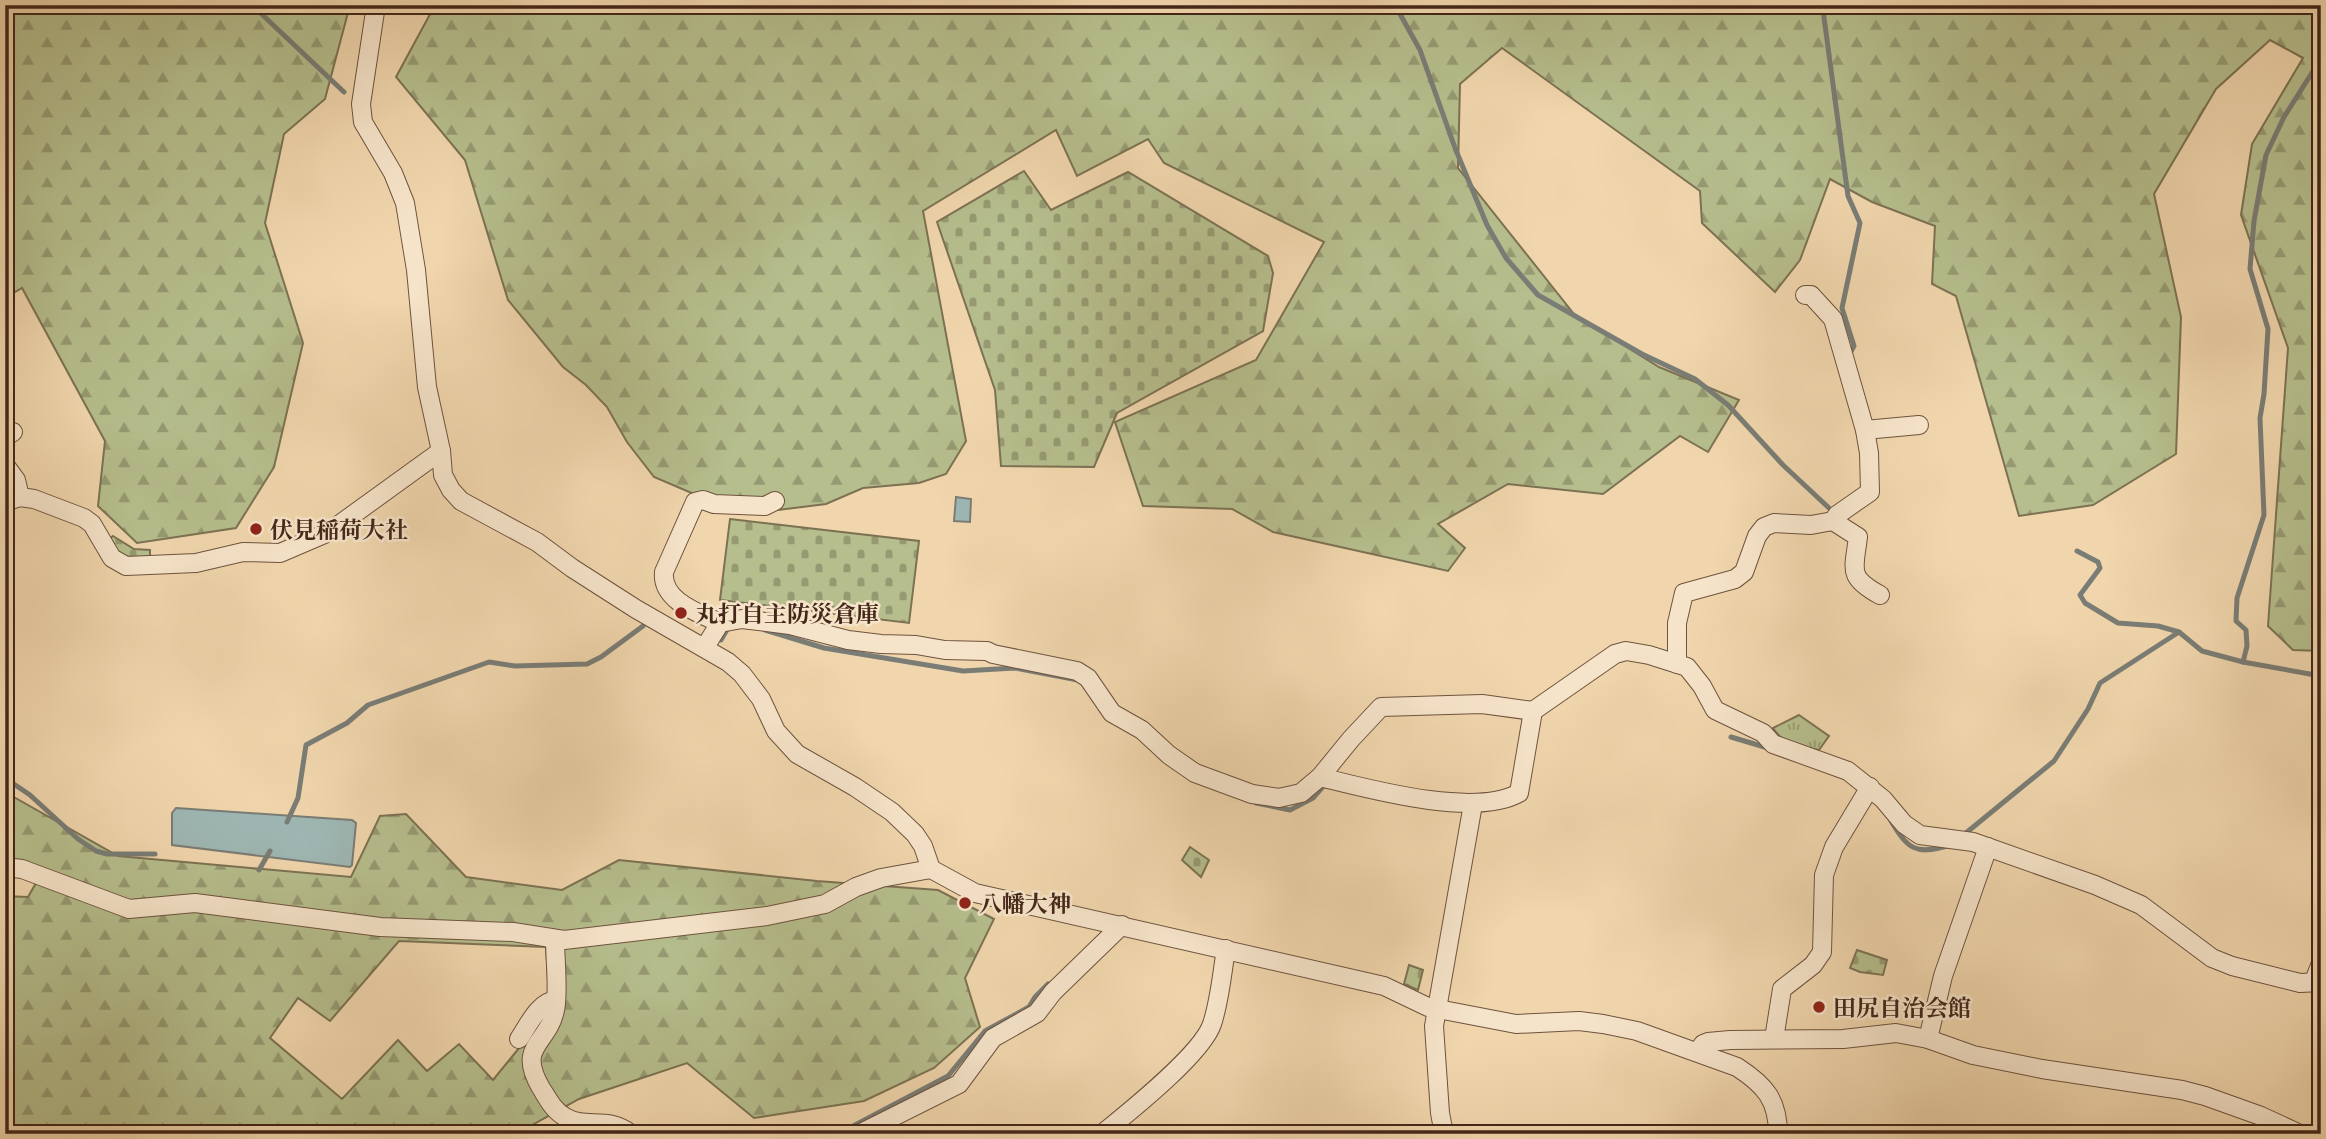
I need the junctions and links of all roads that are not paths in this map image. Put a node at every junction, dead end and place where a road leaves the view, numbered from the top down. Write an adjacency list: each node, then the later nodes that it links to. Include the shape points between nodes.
1 (376, 5): 5 (street, via 361,104 363,122 405,202 427,387)
2 (1811, 294): 4 (street, via 1833,319)
3 (1919, 425): 4 (street)
4 (1865, 430): 9 (street, via 1870,492)
5 (441, 451): 7 (street, via 329,532 280,553 243,552 196,563 127,566 112,558 90,522 75,513); 12 (street, via 443,475 461,501 537,542 640,611)
6 (5, 465): 7 (street, via 16,480)
7 (13, 499)
8 (775, 500): 11 (street, via 765,506 695,502 663,576 667,591 682,604)
9 (1833, 521): 10 (street, via 1858,537 1856,578); 13 (street, via 1764,527 1744,572 1735,579 1684,593 1677,623)
10 (1880, 595)
11 (719, 624): 12 (street); 15 (street, via 742,619 790,625 848,640 987,651 1077,671 1088,678 1112,713 1142,730 1195,773 1252,794 1279,798 1301,793)
12 (706, 645): 20 (street, via 742,674 761,699 776,731 797,754 855,787 909,826)
13 (1677, 664): 14 (street, via 1649,654 1615,654); 16 (street, via 1687,667 1715,710 1763,733 1773,744 1848,771)
14 (1532, 718): 15 (street, via 1482,704 1381,707 1351,739); 17 (street, via 1519,793)
15 (1326, 778): 17 (street, via 1383,793)
16 (1866, 793): 18 (street, via 1920,835); 29 (street, via 1834,847 1824,875 1822,952 1782,989)
17 (1474, 804): 27 (street)
18 (1988, 847): 25 (street, via 2141,905 2213,958 2232,966 2300,983); 30 (street, via 1943,976)
19 (5, 867): 22 (street, via 22,869 129,909 195,903 380,927 513,932)
20 (931, 869): 21 (street, via 975,893); 22 (street, via 880,878 825,904 767,916)
21 (1122, 925): 23 (street); 33 (street, via 1037,1013 993,1038 959,1084)
22 (555, 940): 26 (street)
23 (1226, 949): 27 (street, via 1384,986); 34 (street, via 1212,1024 1204,1039 1144,1100)
24 (2321, 963): 25 (street)
25 (2317, 981)
26 (556, 1000): 28 (street, via 541,1007); 32 (street, via 556,1010 533,1052 533,1074 563,1116 576,1122 618,1125)
27 (1438, 1009): 31 (street, via 1516,1024 1603,1024); 35 (street, via 1434,1026)
28 (519, 1039)
29 (1774, 1039): 30 (street, via 1896,1033); 31 (street, via 1708,1042)
30 (1928, 1039): 37 (street, via 2042,1069 2205,1096)
31 (1698, 1052): 36 (street, via 1737,1067 1757,1082 1774,1104)
32 (631, 1134)
33 (859, 1134)
34 (1102, 1134)
35 (1444, 1134)
36 (1778, 1134)
37 (2300, 1134)

